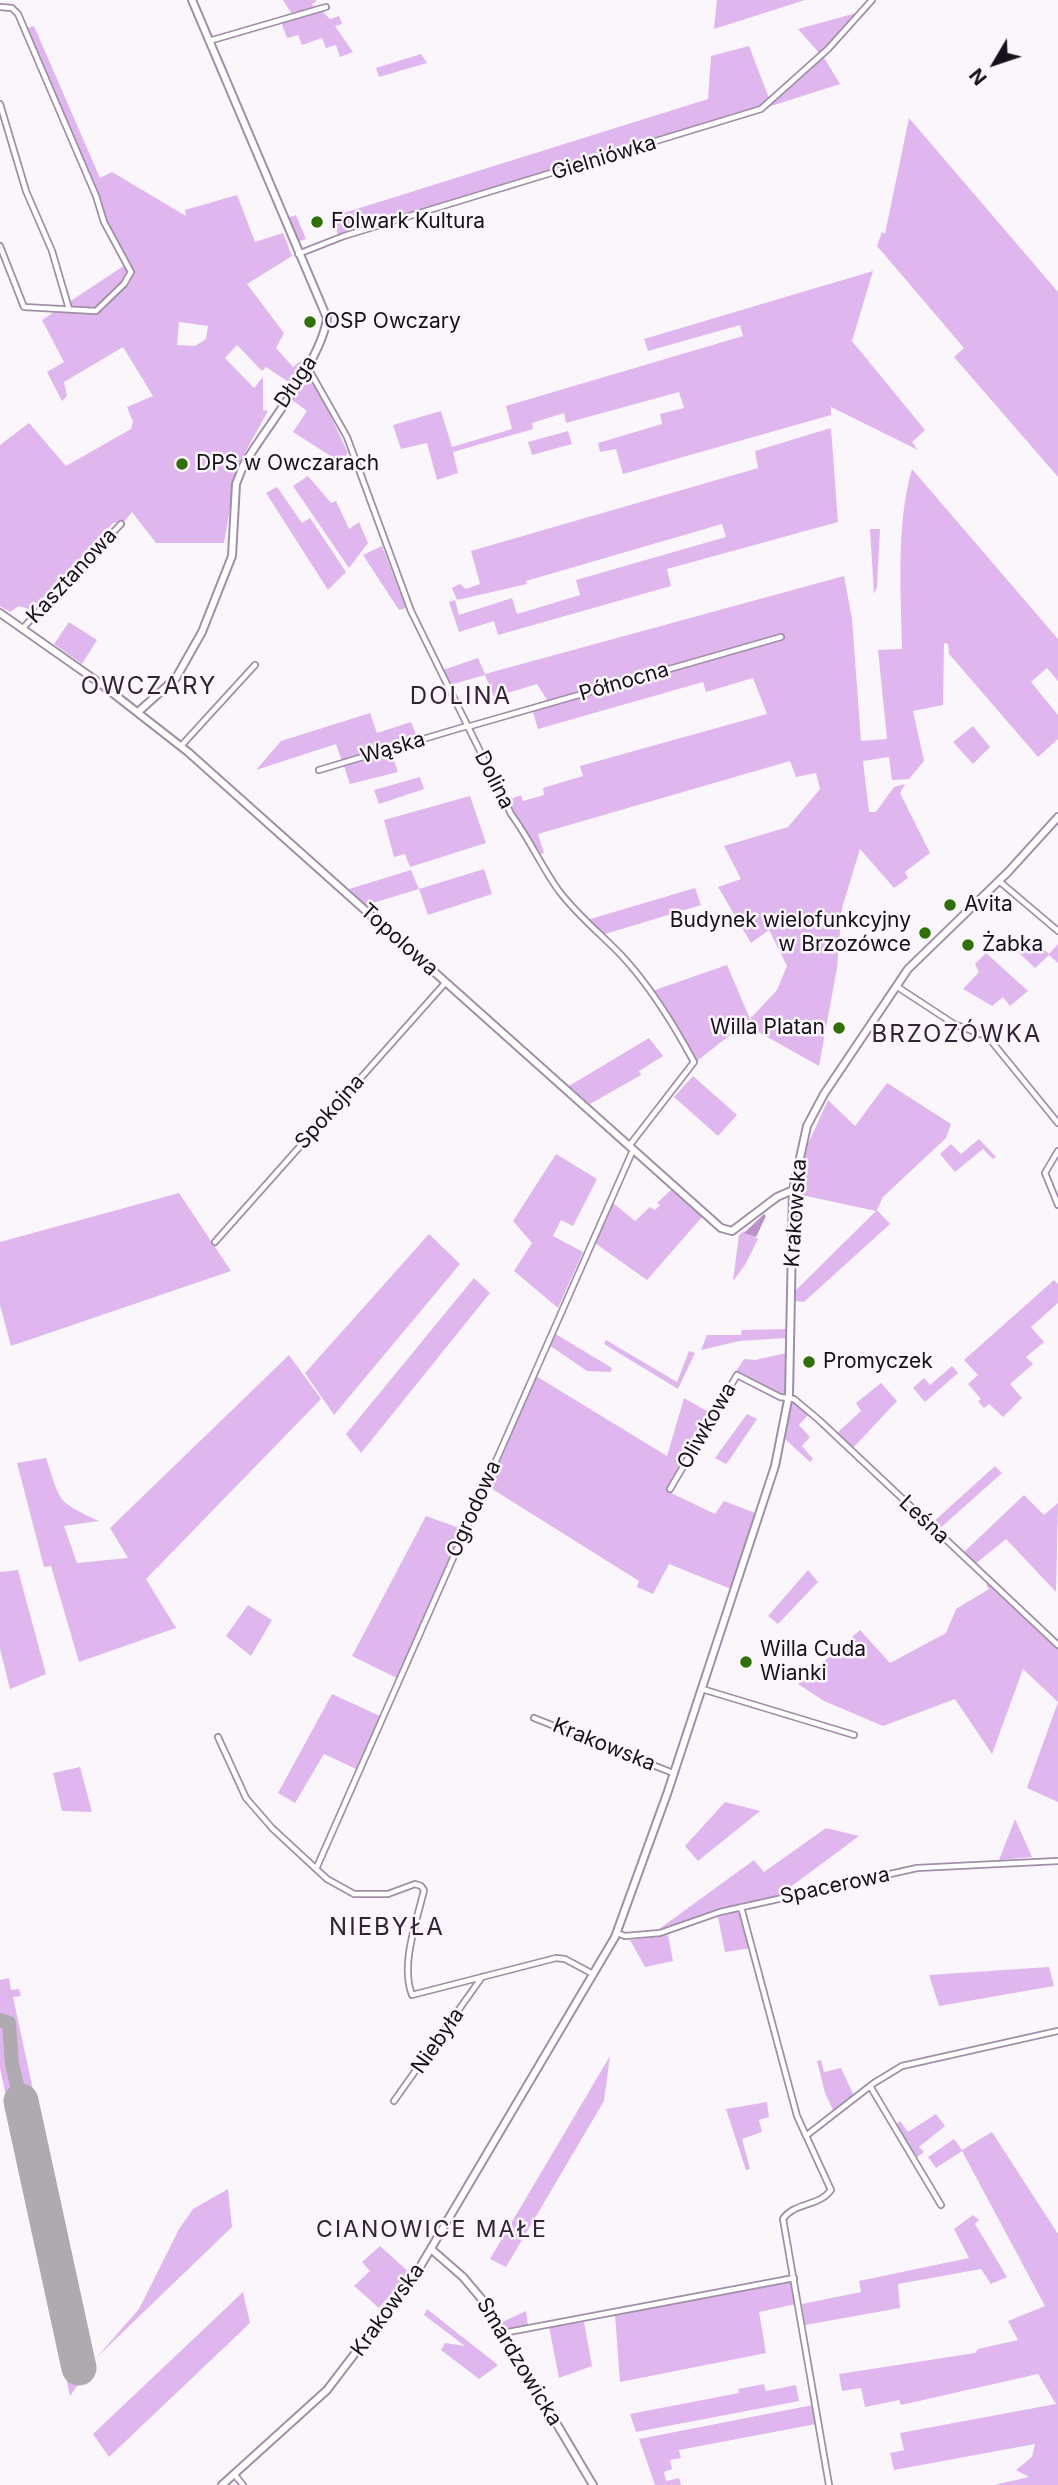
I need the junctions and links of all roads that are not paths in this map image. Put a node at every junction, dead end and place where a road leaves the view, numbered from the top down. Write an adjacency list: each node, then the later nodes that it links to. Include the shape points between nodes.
1 (192, 0): 5 (street, Długa)
2 (872, 0): 8 (street, Gielniówka, via 828,49 761,109)
3 (0, 7): 9 (street, via 18,14 104,222 130,268 129,278 96,310)
4 (326, 7): 5 (street)
5 (208, 41): 8 (street, Długa)
6 (0, 104): 9 (street)
7 (0, 248): 9 (street, via 24,307)
8 (298, 254): 10 (street, Długa, via 327,318)
9 (69, 309)
10 (308, 368): 16 (street, Długa, via 243,466 236,484 232,556 202,632 176,678); 17 (street, Dolina, via 358,460 407,601)
11 (121, 524): 13 (street, Kasztanowa)
12 (0, 613): 13 (street, Topolowa)
13 (23, 628): 16 (street, Topolowa)
14 (781, 636): 17 (street, Północna)
15 (255, 665): 18 (street)
16 (138, 712): 18 (street, Topolowa)
17 (467, 727): 19 (street, Wąska); 26 (street, Dolina, via 511,814 559,890 623,957 665,1012 695,1062)
18 (181, 746): 23 (street, Topolowa)
19 (319, 770)
20 (1058, 817): 21 (street, Krakowska)
21 (999, 880): 22 (street); 24 (street, Krakowska, via 918,958)
22 (1058, 931)
23 (446, 982): 26 (street, Topolowa); 30 (street, Spokojna)
24 (896, 986): 25 (street, via 954,1024 988,1037); 28 (street, Krakowska, via 811,1116)
25 (1058, 1123)
26 (631, 1148): 28 (street, Topolowa, via 727,1232); 40 (street, Ogrodowa)
27 (1058, 1152): 29 (street, via 1045,1173)
28 (793, 1190): 31 (street, Krakowska)
29 (1058, 1205)
30 (215, 1242)
31 (788, 1399): 32 (street, Oliwkowa, via 737,1375); 33 (street, Leśna, via 820,1420); 34 (street, Krakowska, via 770,1485)
32 (670, 1489)
33 (1058, 1645)
34 (702, 1689): 36 (street); 38 (street, Krakowska)
35 (534, 1718): 38 (street, Krakowska)
36 (854, 1735)
37 (218, 1737): 40 (street, via 246,1798)
38 (673, 1773): 42 (street, Krakowska)
39 (1058, 1861): 41 (street, Spacerowa, via 917,1868)
40 (316, 1870): 44 (street, via 354,1894 388,1894 419,1884 424,1890 408,1978 412,1995)
41 (741, 1907): 42 (street, Spacerowa, via 660,1933); 48 (street, via 797,2116)
42 (617, 1933): 43 (street, Krakowska)
43 (594, 1975): 44 (street, via 559,1958); 50 (street, Krakowska)
44 (482, 1978): 47 (street, Niebyła)
45 (1058, 2031): 46 (street, via 902,2066)
46 (870, 2085): 48 (street); 49 (street)
47 (394, 2101)
48 (807, 2135): 51 (street, via 831,2190 826,2197 789,2211 783,2219)
49 (941, 2205)
50 (432, 2249): 52 (street, Smardzowicka, via 474,2288); 53 (street, Krakowska, via 343,2373)
51 (794, 2278): 52 (street); 57 (street)
52 (503, 2333): 56 (street, Smardzowicka)
53 (234, 2474): 54 (street, Krakowska); 55 (street)
54 (222, 2485)
55 (243, 2485)
56 (593, 2485)
57 (830, 2485)

